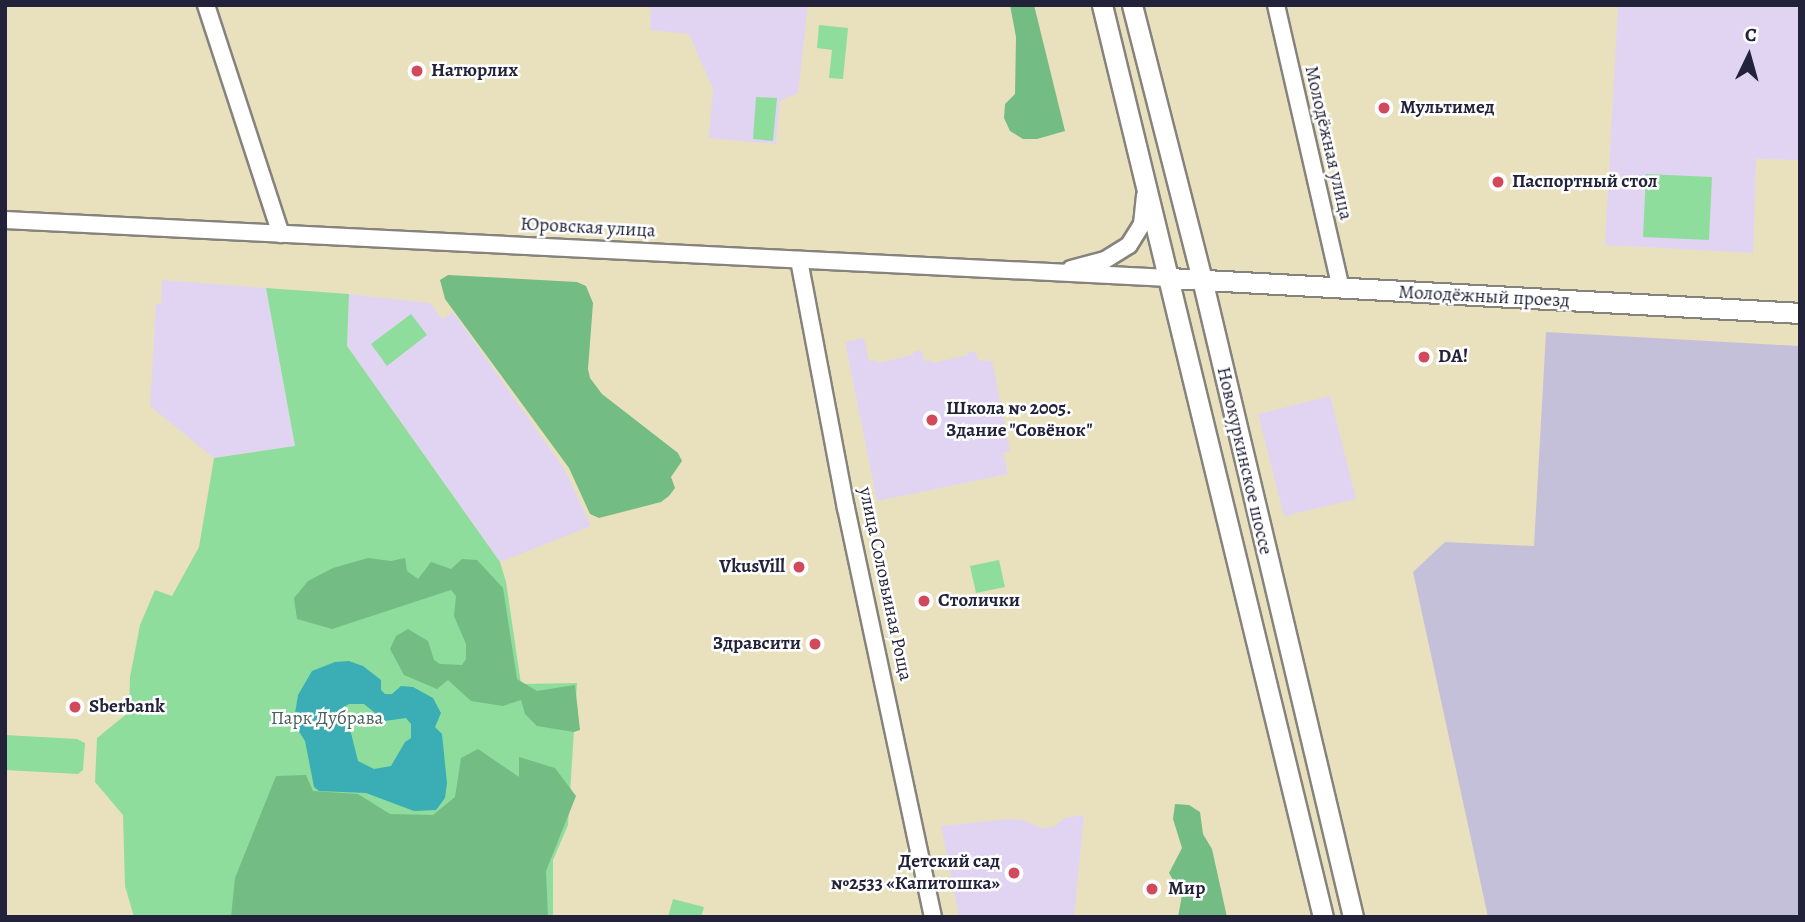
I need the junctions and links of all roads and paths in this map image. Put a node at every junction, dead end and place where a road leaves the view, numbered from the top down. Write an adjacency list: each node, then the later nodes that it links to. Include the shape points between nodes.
1 (206, 5): 7 (street)
2 (1102, 5): 5 (main road, Новокуркинское шоссе)
3 (1132, 5): 11 (main road, Новокуркинское шоссе)
4 (1276, 5): 12 (street, Молодёжная улица)
5 (1147, 183): 9 (street, via 1142,224 1129,245 1105,260); 10 (main road, Новокуркинское шоссе)
6 (5, 220): 7 (street, Юровская улица)
7 (281, 234): 8 (street, Юровская улица)
8 (799, 260): 9 (street, Юровская улица); 14 (street, улица Соловьиная Роща, via 846,508)
9 (1051, 273): 10 (street, Юровская улица)
10 (1169, 278): 11 (main road, Молодёжный проезд); 15 (main road, Новокуркинское шоссе)
11 (1202, 279): 12 (main road, Молодёжный проезд); 16 (main road, Новокуркинское шоссе)
12 (1341, 289): 13 (main road, Молодёжный проезд)
13 (1800, 313)
14 (933, 917)
15 (1323, 917)
16 (1353, 917)

